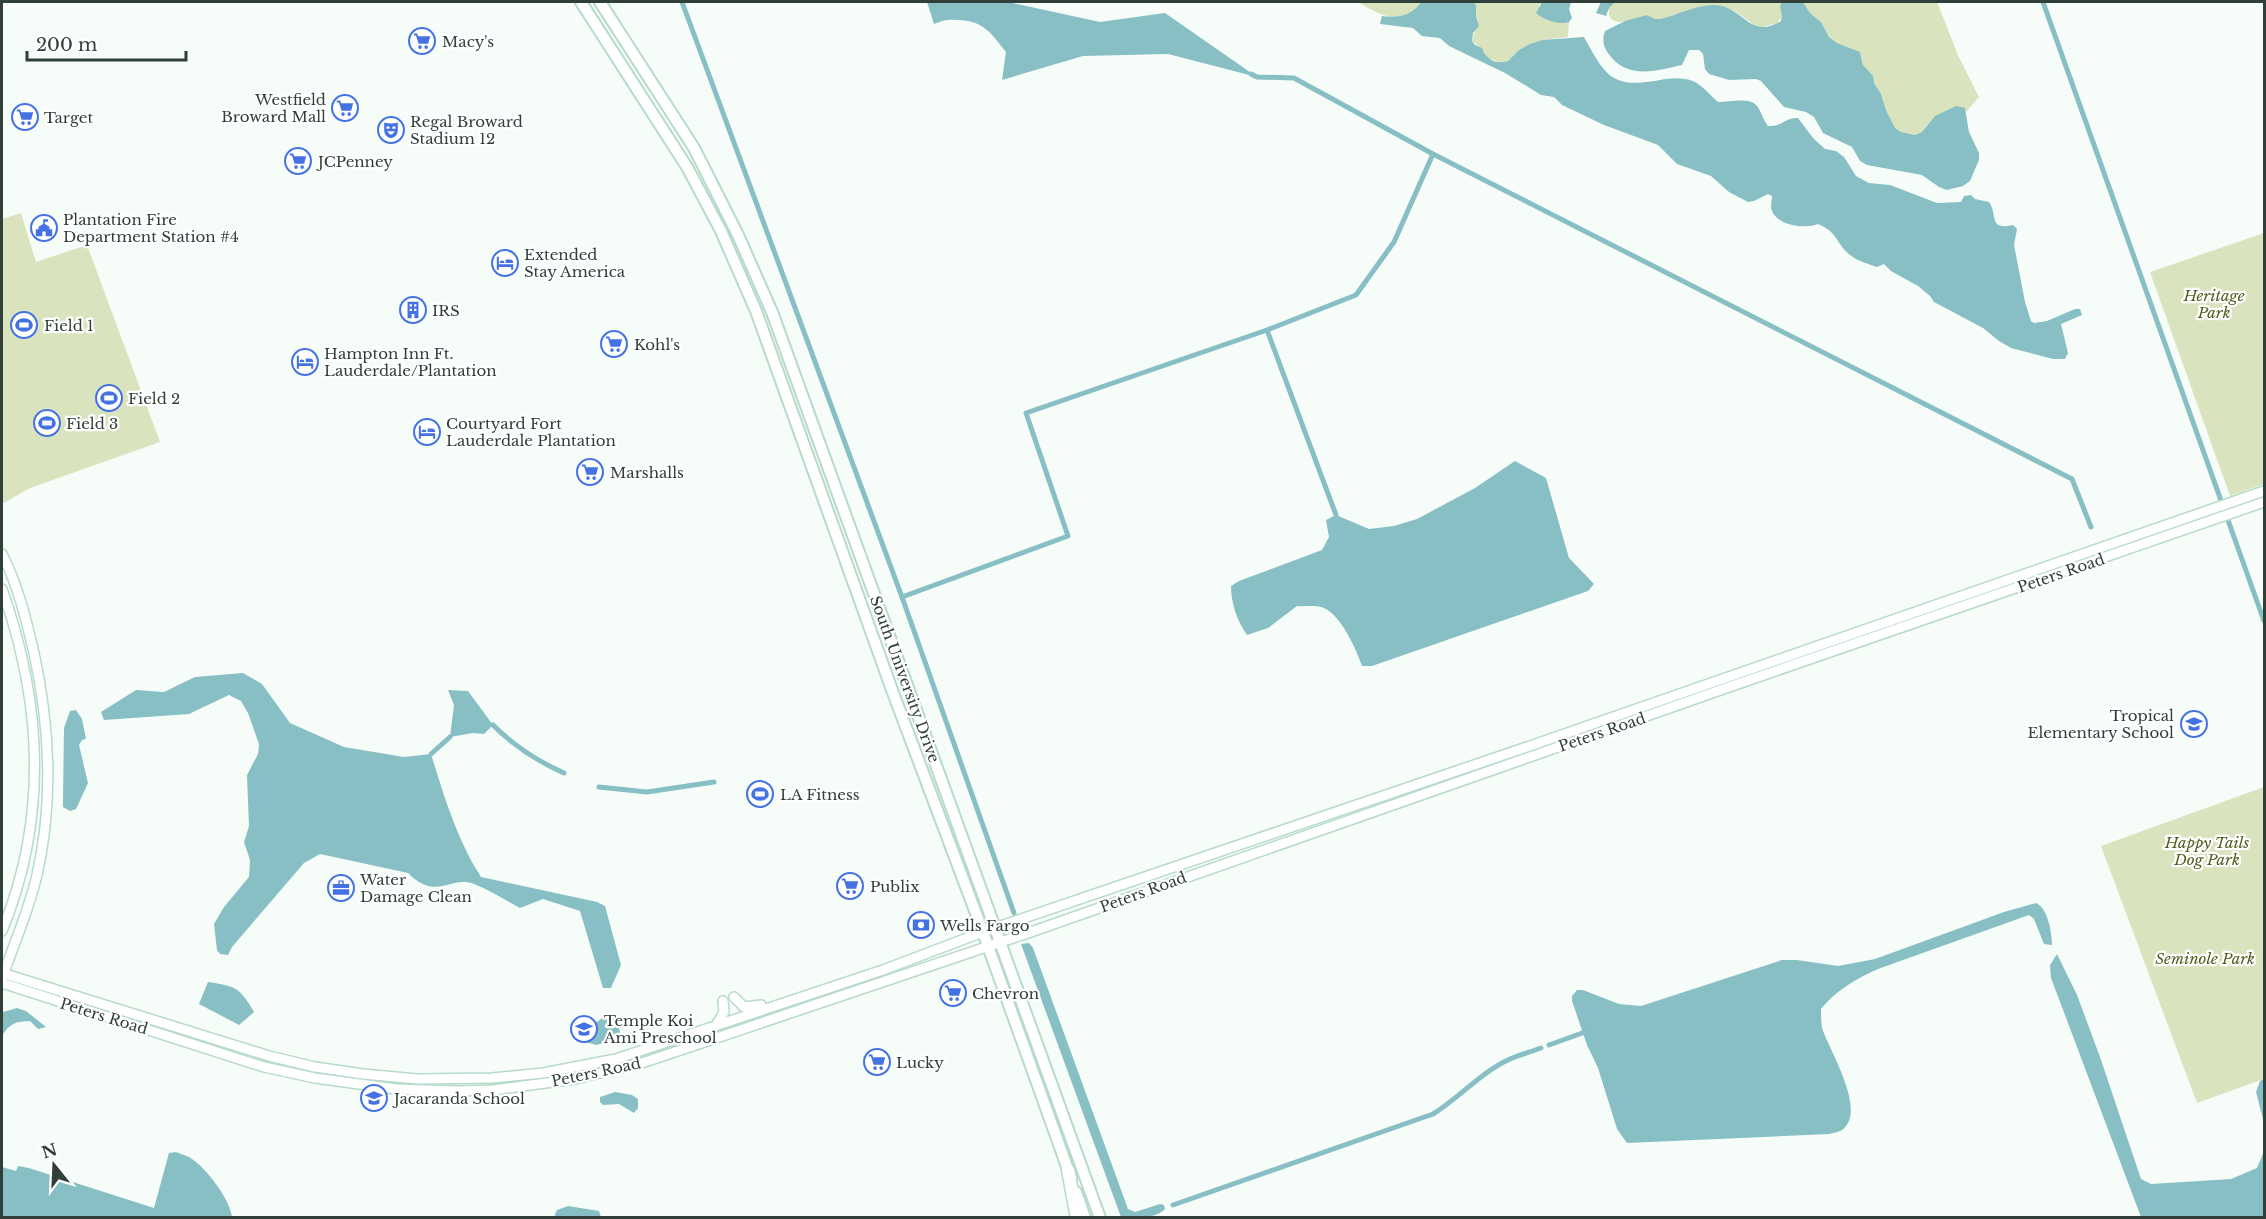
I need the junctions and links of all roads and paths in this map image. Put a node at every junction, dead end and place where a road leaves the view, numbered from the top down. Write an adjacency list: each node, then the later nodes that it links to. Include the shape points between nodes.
1 (581, 2): 5 (main road, South University Drive, via 680,154)
2 (593, 2): 4 (main road, via 640,71)
3 (600, 2): 4 (main road)
4 (649, 77): 6 (main road, South University Drive, via 694,148)
5 (732, 258): 6 (main road); 11 (main road, South University Drive, via 767,340)
6 (754, 270): 12 (main road, South University Drive)
7 (2265, 491): 15 (main road, Peters Road)
8 (2265, 502): 18 (main road, Peters Road)
9 (2, 554): 14 (main road, via 27,620 40,683 49,763)
10 (2, 589): 13 (main road, via 14,622 28,686 36,762)
11 (892, 690): 12 (main road); 17 (main road, South University Drive)
12 (913, 701): 15 (main road, South University Drive)
13 (33, 798): 14 (main road, via 35,813); 16 (main road, via 22,874)
14 (45, 826): 20 (main road, via 37,876)
15 (995, 928): 17 (main road, Peters Road); 18 (main road, South University Drive)
16 (2, 931)
17 (984, 932): 19 (main road, South University Drive); 23 (main road, Peters Road)
18 (1000, 941): 19 (main road, Peters Road); 28 (main road, South University Drive)
19 (988, 945): 20 (main road, Peters Road, via 645,1062 576,1079 493,1090 396,1089 264,1066); 25 (main road, South University Drive)
20 (2, 977): 24 (main road, Peters Road, via 269,1056 315,1067 397,1078 481,1079 543,1073 616,1059)
21 (734, 997): 23 (main road, via 744,1007 753,1008)
22 (723, 1000): 24 (main road, via 724,1012)
23 (787, 1002): 24 (main road, Peters Road)
24 (716, 1026)
25 (1068, 1170): 26 (highway); 27 (main road, South University Drive)
26 (1077, 1218)
27 (1085, 1218)
28 (1100, 1218)

